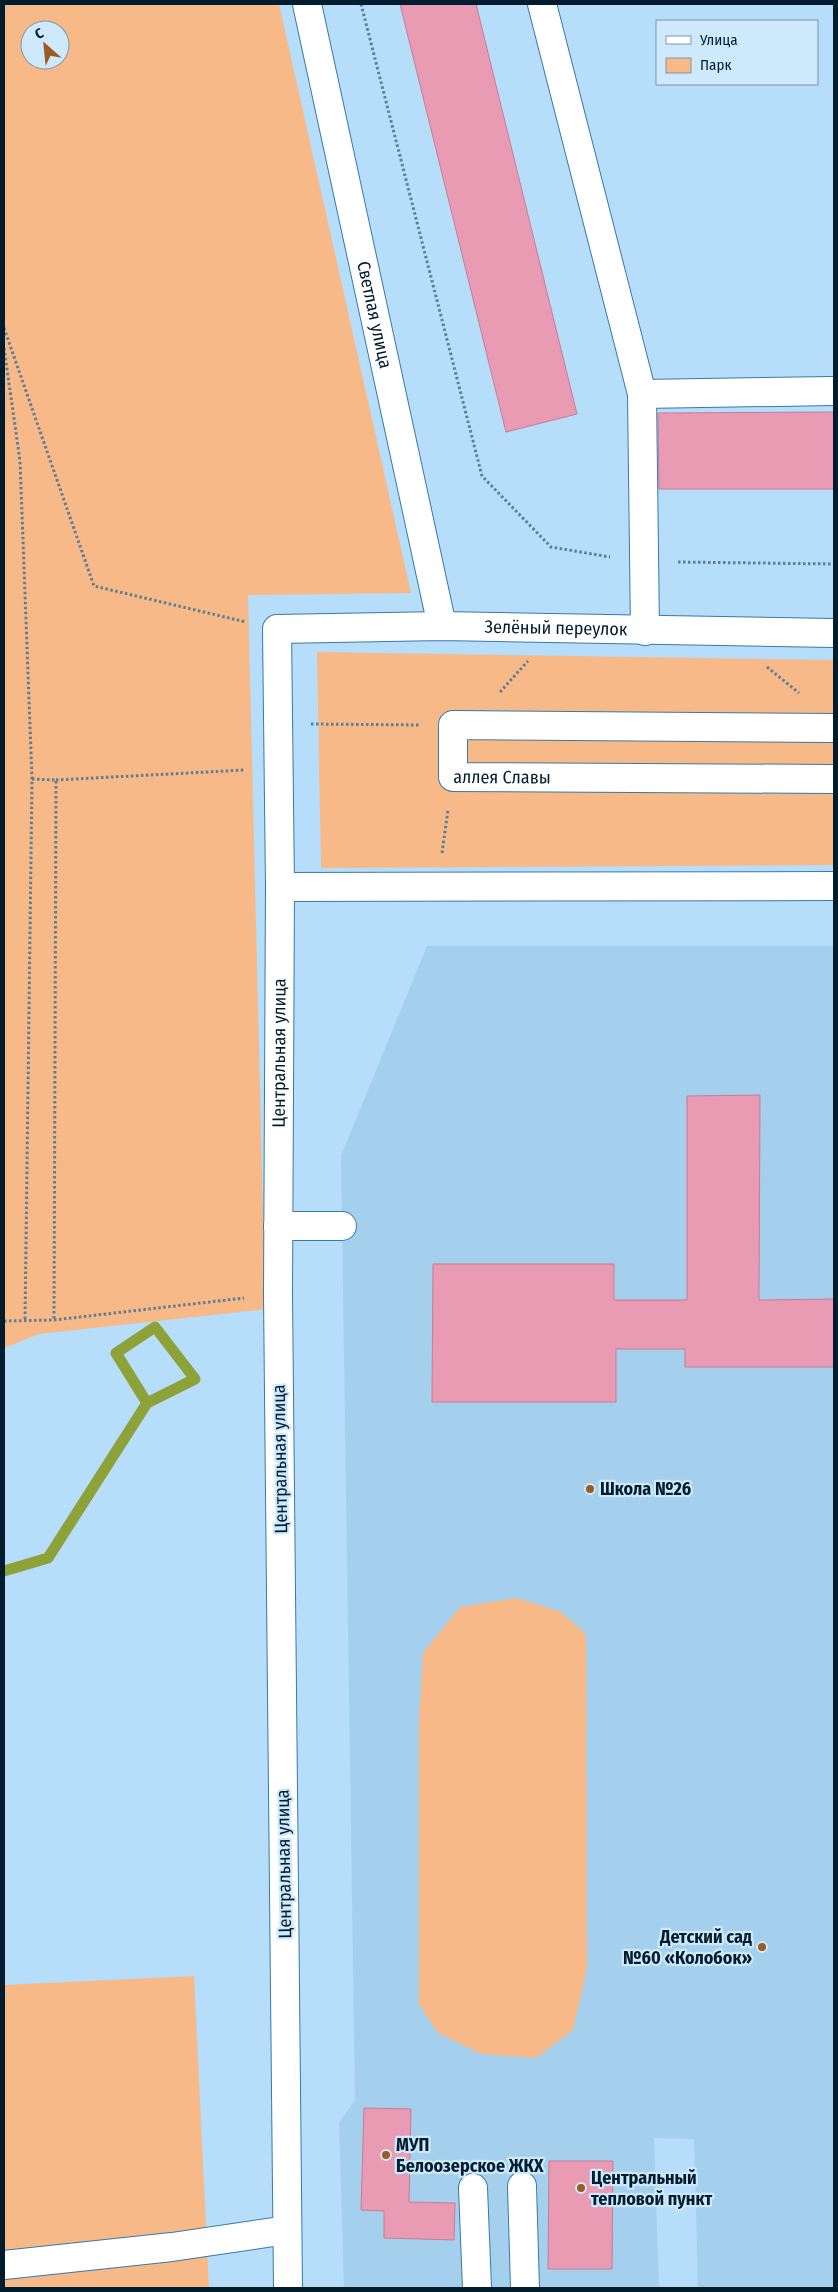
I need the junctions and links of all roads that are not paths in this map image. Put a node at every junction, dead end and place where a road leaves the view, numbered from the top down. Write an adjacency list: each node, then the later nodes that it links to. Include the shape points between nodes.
1 (306, 4): 5 (street, Светлая улица)
2 (542, 4): 4 (street)
3 (834, 391): 4 (street)
4 (642, 394): 7 (street)
5 (442, 626): 6 (street, Зелёный переулок); 7 (street, Зелёный переулок)
6 (277, 629): 12 (street, Центральная улица)
7 (645, 631): 8 (street, Зелёный переулок)
8 (834, 633)
9 (834, 728): 10 (street, аллея Славы, via 461,726 453,777)
10 (834, 779)
11 (834, 886): 12 (street)
12 (280, 887): 13 (street, Центральная улица)
13 (278, 1226): 14 (street); 17 (street, Центральная улица)
14 (342, 1226)
15 (522, 2186): 21 (street)
16 (473, 2188): 20 (street)
17 (287, 2230): 18 (street, via 172,2247); 19 (street, Центральная улица)
18 (4, 2265)
19 (288, 2288)
20 (477, 2288)
21 (525, 2288)

